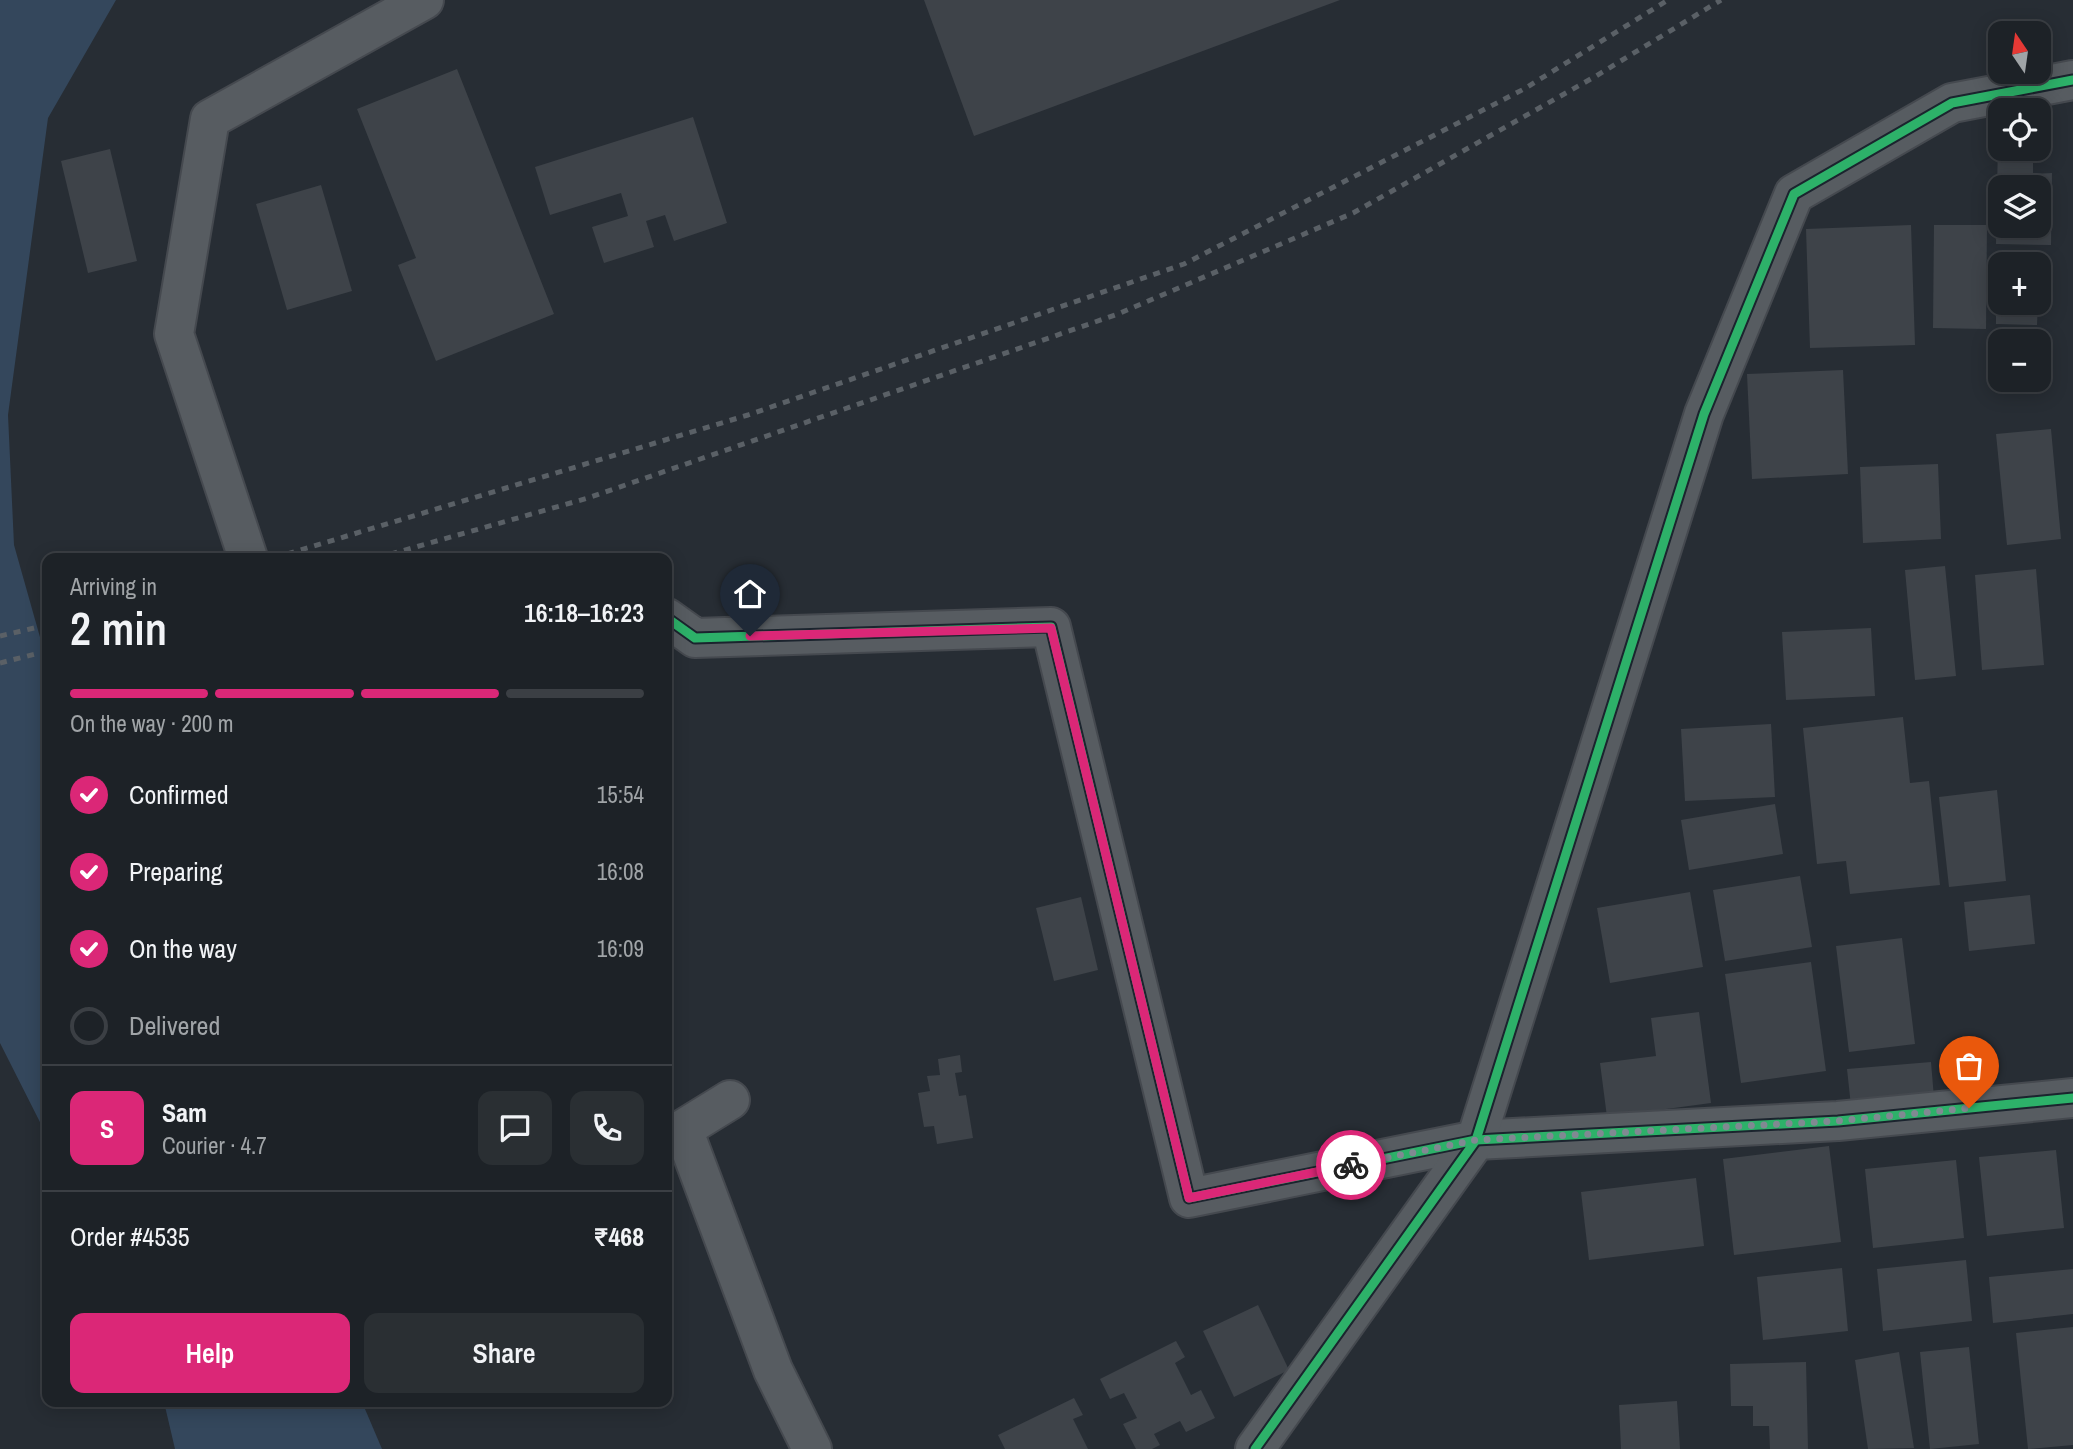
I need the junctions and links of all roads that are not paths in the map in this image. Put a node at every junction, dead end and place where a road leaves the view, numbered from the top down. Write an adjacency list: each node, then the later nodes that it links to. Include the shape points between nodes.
1 (424, 0): 3 (street, via 211,119 174,334)
2 (2073, 80): 8 (street, via 1952,103 1794,194 1704,414)
3 (245, 551)
4 (672, 622): 8 (street, via 695,638 1051,628 1189,1198)
5 (2073, 1098): 8 (street, via 1838,1121)
6 (730, 1100): 7 (street)
7 (675, 1131): 9 (street, via 773,1370)
8 (1476, 1140): 10 (street)
9 (812, 1449)
10 (1255, 1449)

